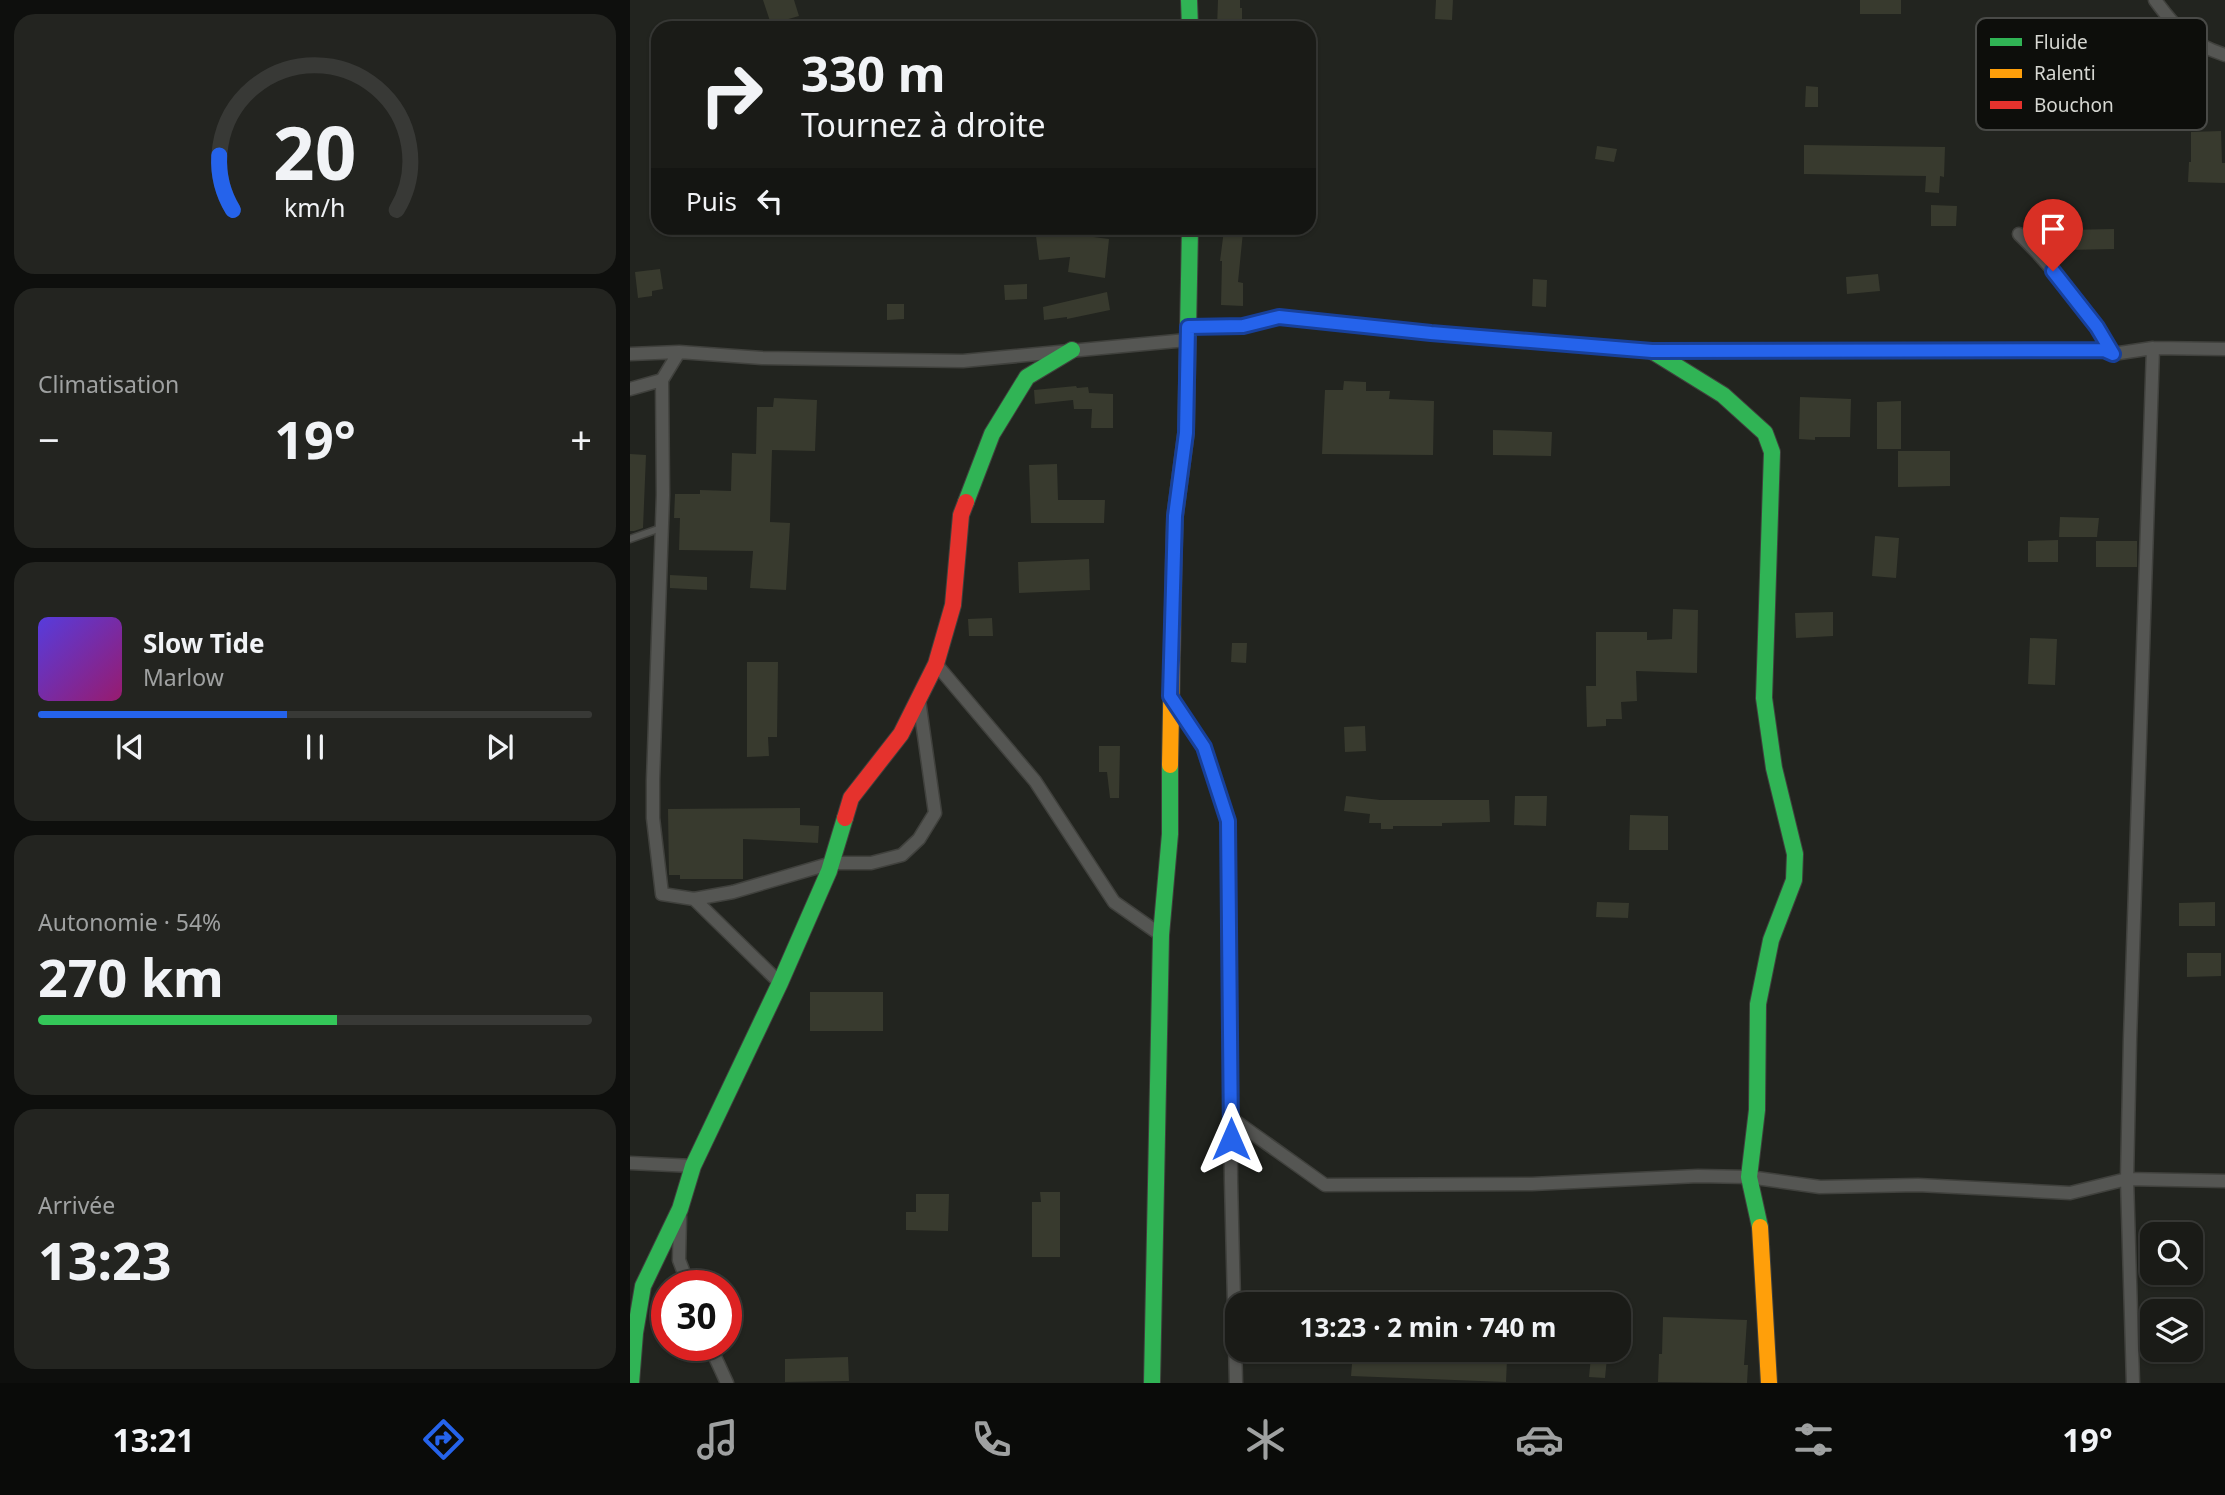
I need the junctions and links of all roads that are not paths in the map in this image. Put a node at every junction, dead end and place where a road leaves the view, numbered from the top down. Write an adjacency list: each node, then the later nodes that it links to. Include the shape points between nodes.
1 (1188, 0): 4 (main road)
2 (2155, 0): 3 (street)
3 (2168, 18)
4 (1189, 21)
5 (2207, 49): 6 (street)
6 (2225, 54)
7 (2019, 234): 16 (street, via 2067,287)
8 (1190, 235): 9 (main road)
9 (1187, 333): 12 (street); 13 (street, via 1279,317); 22 (main road, via 1186,433 1175,516)
10 (2153, 348): 11 (street); 16 (street); 32 (street)
11 (2225, 349)
12 (1072, 350): 14 (street, via 963,361); 21 (main road, via 1027,377 992,434 961,515 953,605)
13 (1652, 351): 16 (street, via 2104,350); 31 (main road, via 1723,395 1765,433 1772,452 1765,698 1774,768 1796,854 1794,880 1771,940 1758,1004 1757,1110)
14 (679, 352): 15 (street); 17 (street)
15 (630, 354)
16 (2113, 354)
17 (662, 380): 18 (street); 19 (street)
18 (630, 389)
19 (662, 528): 20 (lane); 25 (street, via 653,818 662,894)
20 (630, 539)
21 (936, 664): 23 (main road); 26 (street, via 1035,781 1114,902)
22 (1170, 696): 26 (main road, via 1170,834); 28 (street, via 1204,747 1228,821)
23 (919, 699): 24 (main road, via 901,734 851,798); 24 (street, via 934,813 919,839 902,855 871,863)
24 (832, 863): 25 (street, via 733,892); 27 (main road)
25 (694, 898): 27 (street)
26 (1161, 935): 39 (main road)
27 (780, 983): 30 (main road)
28 (1231, 1118): 31 (street, via 1325,1185); 40 (street)
29 (630, 1163): 30 (street)
30 (693, 1167): 34 (main road)
31 (1749, 1178): 32 (street, via 1820,1187 1918,1185 2070,1193); 41 (main road, via 1759,1217)
32 (2127, 1179): 33 (street); 42 (street)
33 (2225, 1181)
34 (680, 1209): 35 (street); 37 (main road, via 643,1286)
35 (682, 1270)
36 (717, 1361): 38 (street)
37 (631, 1383)
38 (727, 1383)
39 (1152, 1383)
40 (1236, 1383)
41 (1769, 1383)
42 (2133, 1383)

